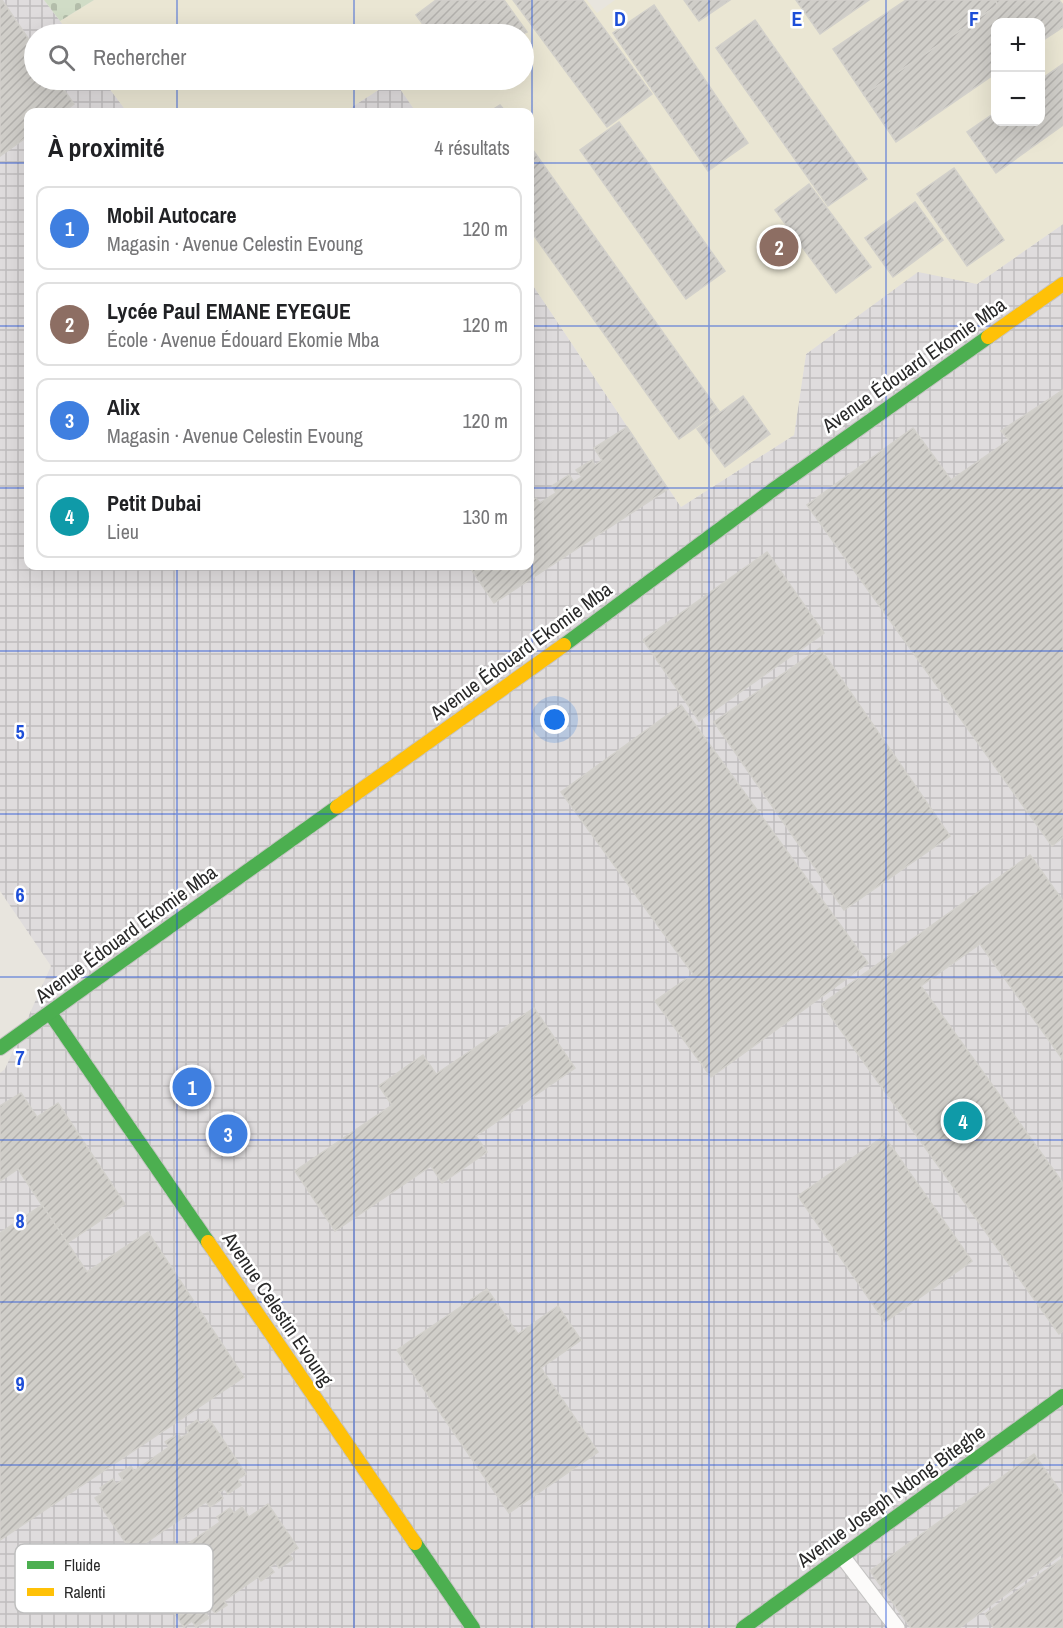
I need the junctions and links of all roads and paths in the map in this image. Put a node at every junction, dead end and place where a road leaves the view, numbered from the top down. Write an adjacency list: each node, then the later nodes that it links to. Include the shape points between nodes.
1 (1063, 284): 2 (street, Avenue Édouard Ekomie Mba)
2 (50, 1012): 3 (street, Avenue Édouard Ekomie Mba); 6 (street, Avenue Celestin Evoung)
3 (0, 1048)
4 (1063, 1396): 5 (street, Avenue Joseph Ndong Biteghe)
5 (842, 1556): 7 (street, Avenue Joseph Ndong Biteghe); 8 (lane)
6 (473, 1628)
7 (743, 1628)
8 (897, 1628)

